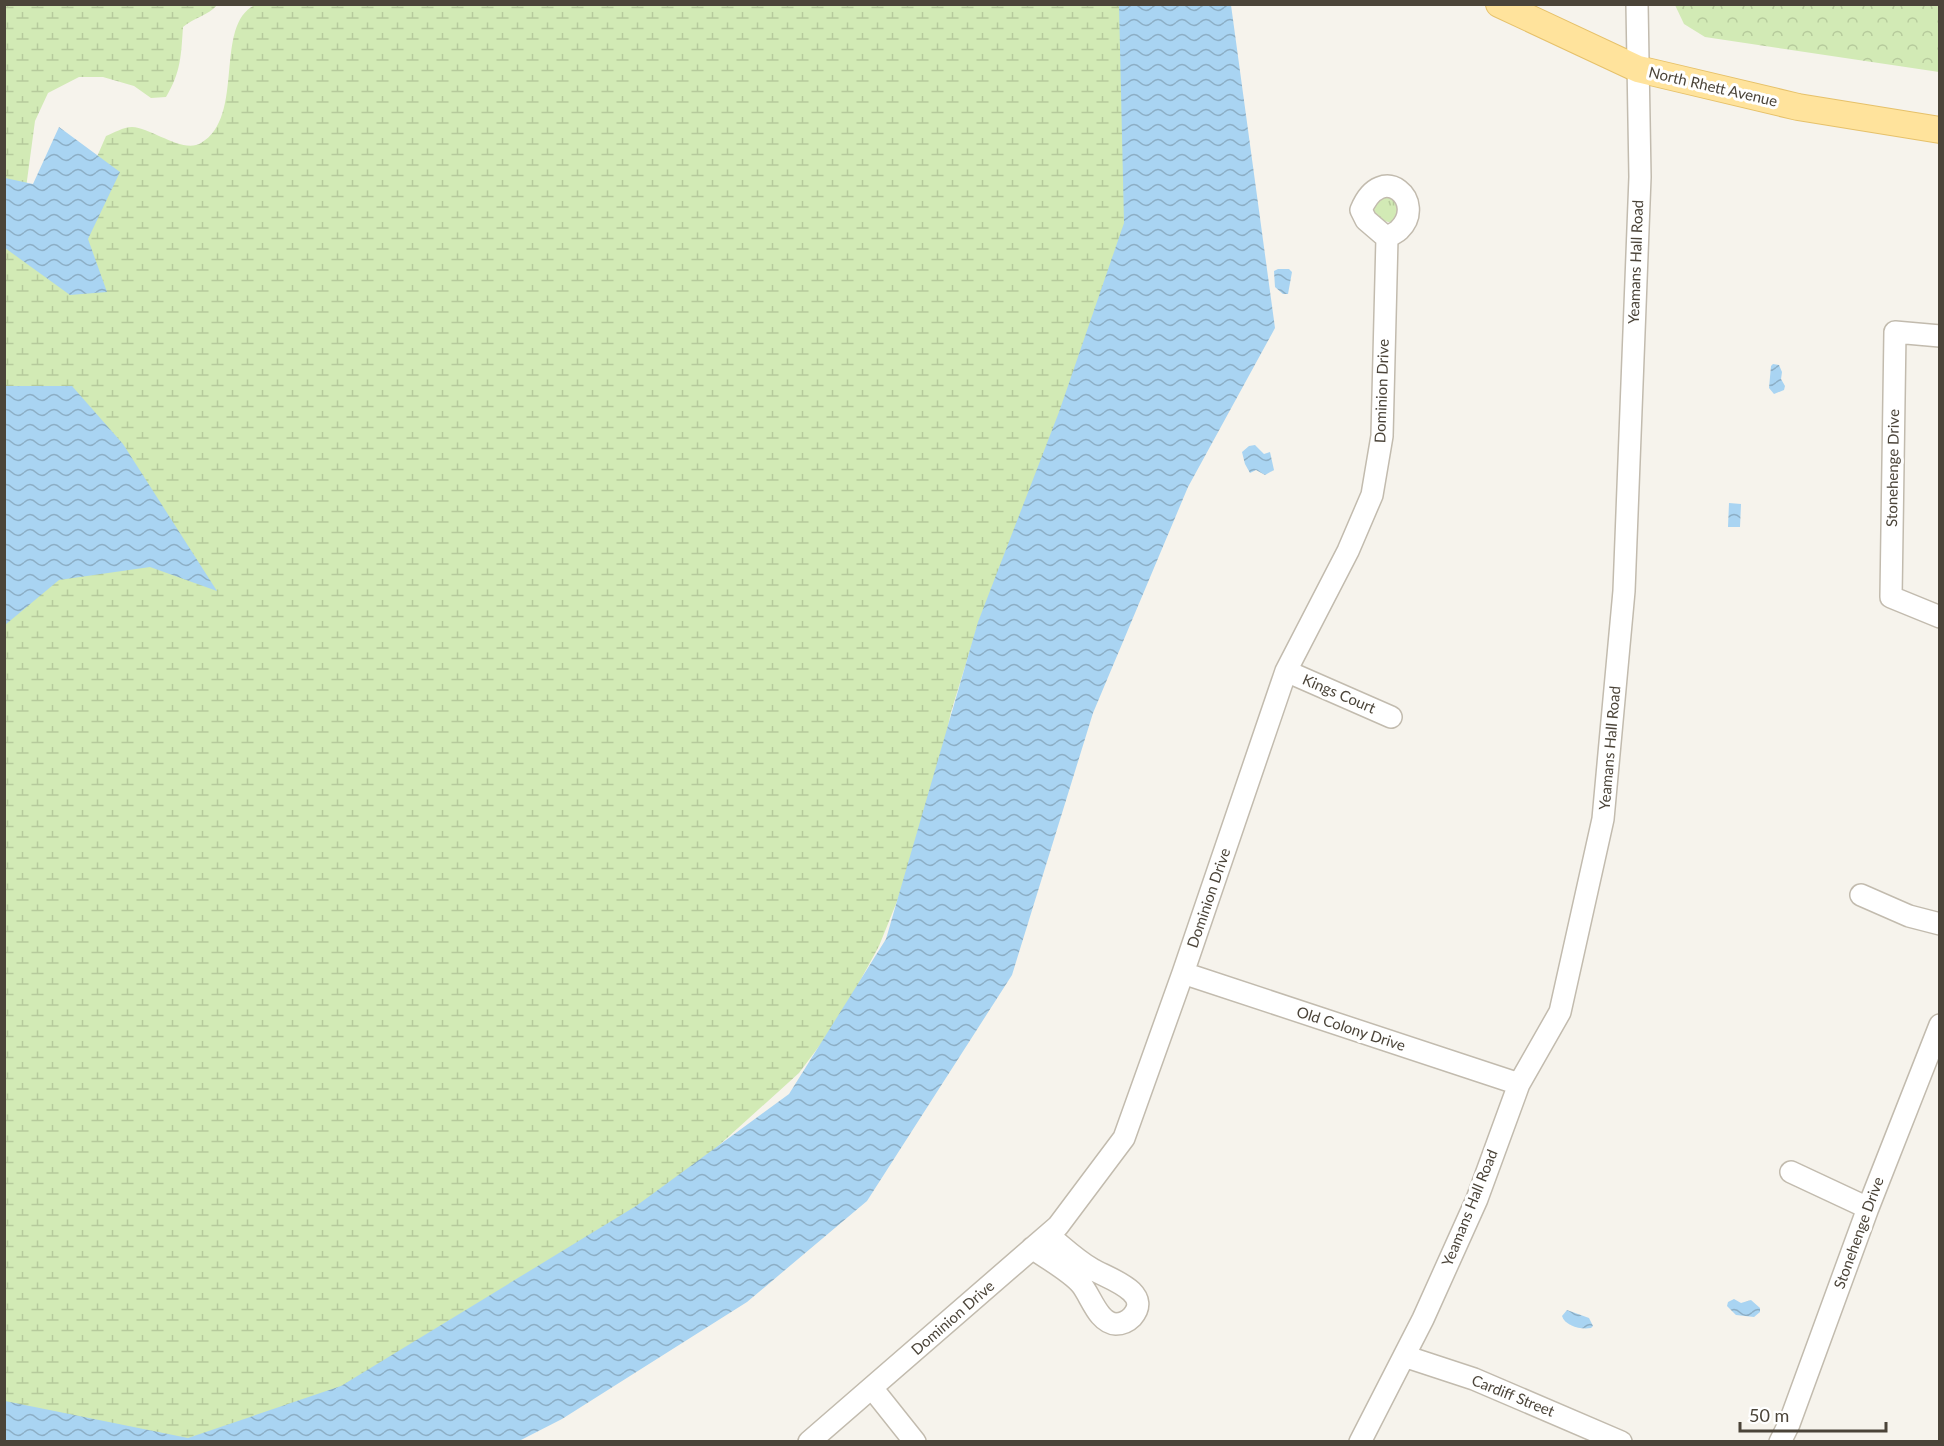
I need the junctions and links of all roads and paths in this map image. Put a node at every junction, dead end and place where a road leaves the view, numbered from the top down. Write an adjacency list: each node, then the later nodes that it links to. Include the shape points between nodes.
1 (1499, 4): 3 (main road, North Rhett Avenue)
2 (1637, 4): 3 (street, Yeamans Hall Road)
3 (1638, 69): 4 (main road, North Rhett Avenue, via 1798,107); 14 (street, Yeamans Hall Road, via 1640,177 1624,591 1603,819 1560,1012)
4 (1940, 130)
5 (1387, 238): 8 (street, Dominion Drive, via 1382,436 1372,495 1348,552)
6 (1940, 336): 7 (street, Stonehenge Drive, via 1895,332 1891,597)
7 (1940, 617)
8 (1286, 671): 9 (street, Kings Court); 12 (street, Dominion Drive)
9 (1392, 717)
10 (1861, 895): 11 (street, via 1909,916)
11 (1940, 924)
12 (1183, 973): 14 (street, Old Colony Drive); 17 (street, Dominion Drive, via 1124,1138 1058,1226)
13 (1940, 1025): 16 (street, Stonehenge Drive)
14 (1519, 1084): 19 (street, Yeamans Hall Road, via 1477,1199)
15 (1791, 1172): 16 (street)
16 (1868, 1208): 25 (street, Stonehenge Drive)
17 (1040, 1242): 18 (street); 20 (street, Dominion Drive)
18 (1085, 1275)
19 (1404, 1356): 23 (street, Yeamans Hall Road); 24 (street, Cardiff Street, via 1474,1379)
20 (872, 1388): 21 (street, Dominion Drive); 22 (street)
21 (809, 1442)
22 (915, 1442)
23 (1360, 1442)
24 (1621, 1442)
25 (1780, 1442)

